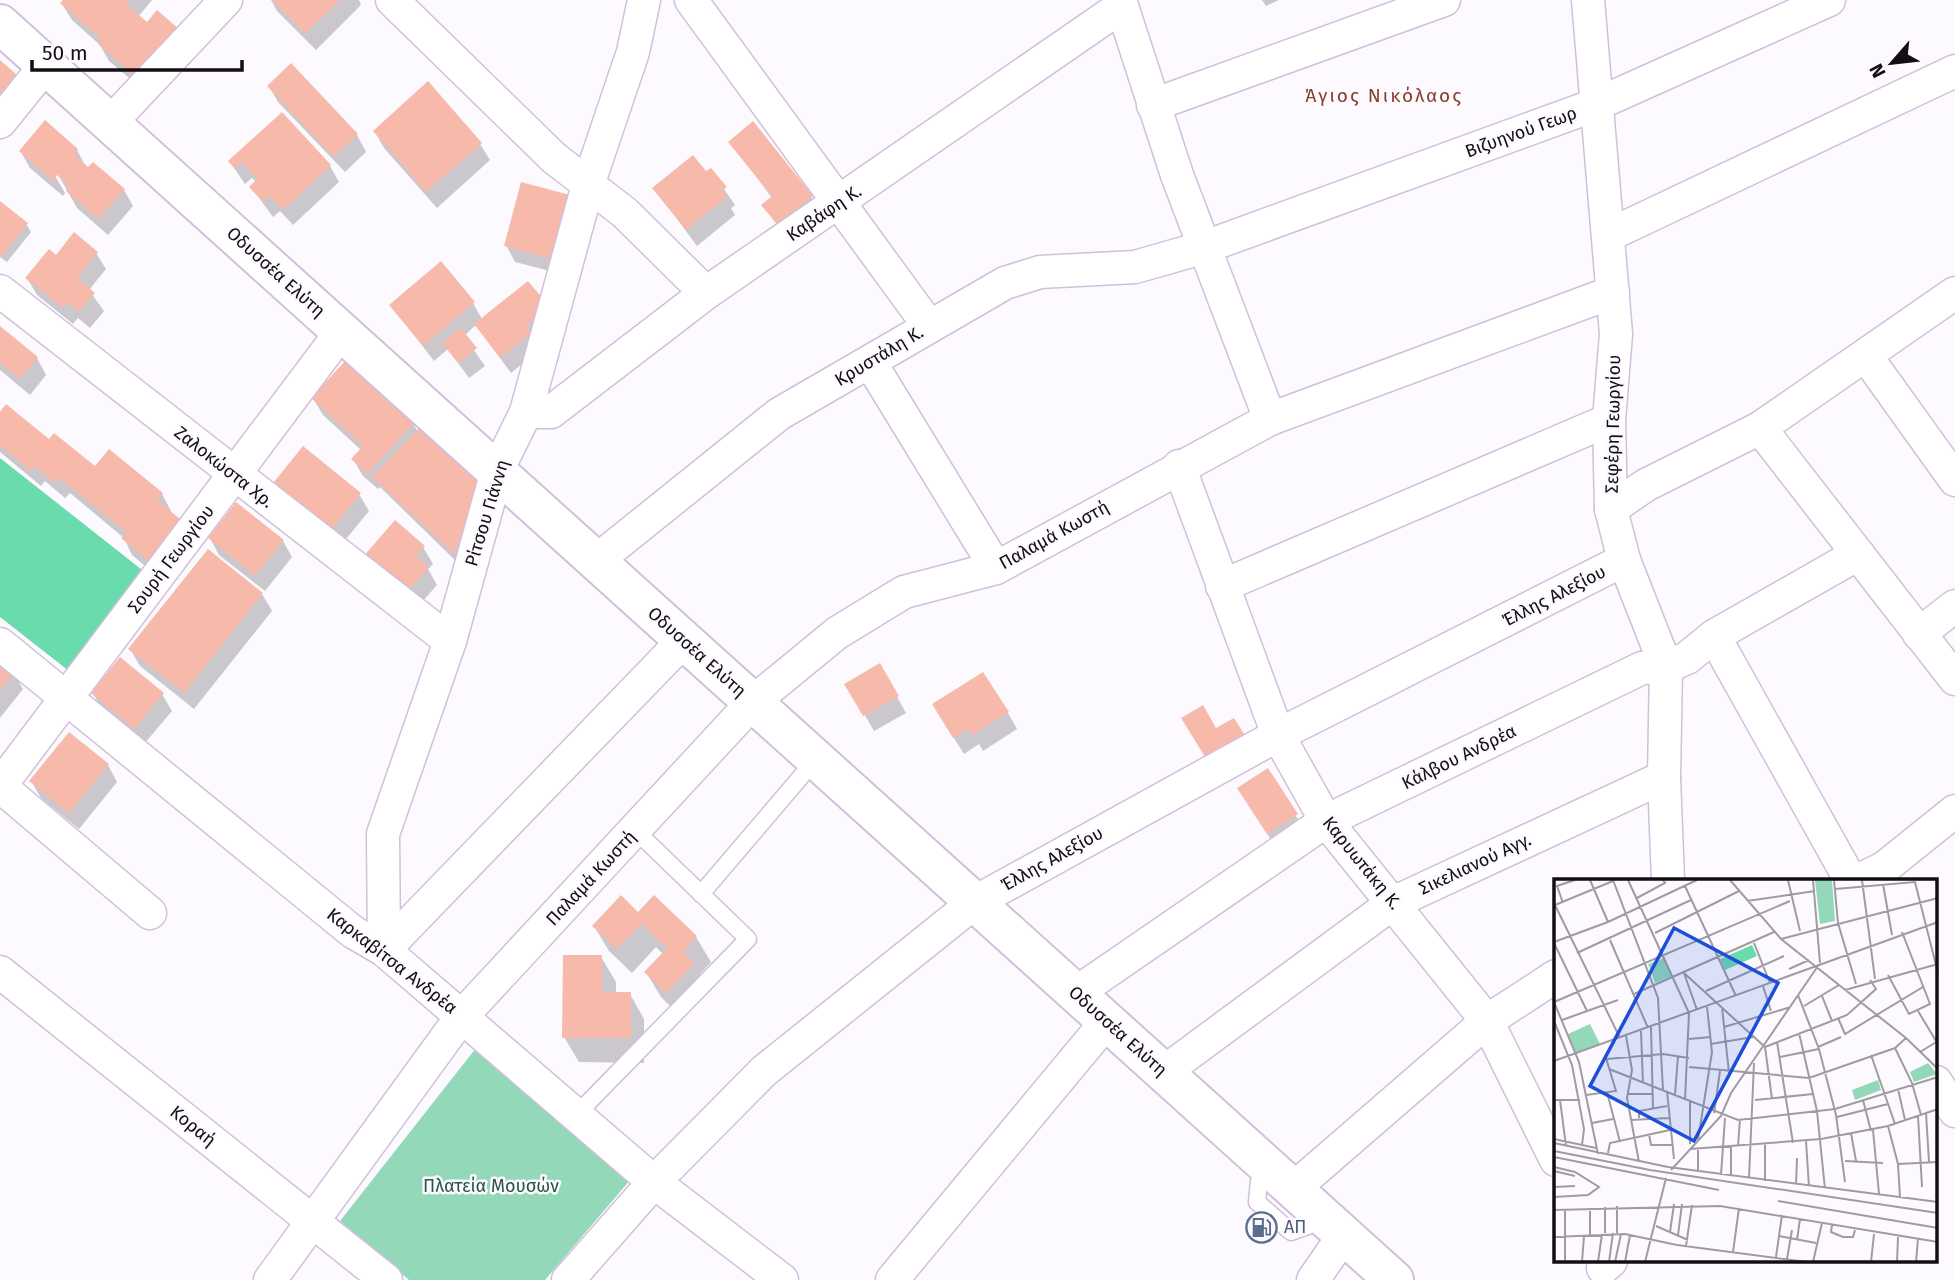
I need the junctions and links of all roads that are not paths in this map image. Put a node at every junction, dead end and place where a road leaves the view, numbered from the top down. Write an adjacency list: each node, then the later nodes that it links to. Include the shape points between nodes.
1 (226, 0): 15 (street)
2 (392, 0): 16 (street, via 554,158)
3 (644, 0): 16 (street, Ρίτσου Γιάννη, via 633,52)
4 (691, 0): 17 (street)
5 (1444, 0): 12 (street)
6 (1588, 0): 13 (street, Σεφέρη Γεωργίου)
7 (1829, 0): 13 (street, Βιζυηνού Γεωρ)
8 (1121, 3): 12 (street); 17 (street, Καβάφη Κ.)
9 (0, 24): 10 (street, Οδυσσέα Ελύτη)
10 (46, 65): 14 (street); 15 (street, Οδυσσέα Ελύτη)
11 (1955, 71): 18 (street)
12 (1153, 105): 19 (street)
13 (1595, 105): 18 (street, Σεφέρη Γεωργίου); 19 (street, Βιζυηνού Γεωρ)
14 (0, 122)
15 (110, 123): 25 (street, Οδυσσέα Ελύτη)
16 (588, 185): 22 (street, via 625,214); 28 (street, Ρίτσου Γιάννη)
17 (840, 202): 22 (street, Καβάφη Κ.); 24 (street)
18 (1609, 235): 21 (street, Σεφέρη Γεωργίου)
19 (1205, 247): 24 (street, Κρυστάλη Κ., via 1135,267 1040,272 1005,283); 29 (street)
20 (0, 291): 34 (street, Ζαλοκώστα Χρ.)
21 (1613, 292): 29 (street, Παλαμά Κωστή); 30 (street, Σεφέρη Γεωργίου, via 1616,334)
22 (706, 293): 28 (street, Καβάφη Κ., via 551,412)
23 (1955, 293): 26 (street)
24 (929, 326): 27 (street, Κρυστάλη Κ.)
25 (342, 331): 33 (street, Οδυσσέα Ελύτη); 34 (street, Σουρή Γεωργίου)
26 (1866, 356): 31 (street); 35 (street)
27 (870, 362): 39 (street, Κρυστάλη Κ., via 779,414); 40 (street)
28 (526, 412): 33 (street, Ρίτσου Γιάννη)
29 (1270, 419): 32 (street, Παλαμά Κωστή)
30 (1609, 420): 36 (street, Σεφέρη Γεωργίου); 41 (street)
31 (1760, 428): 36 (street, via 1646,485); 37 (street)
32 (1179, 466): 40 (street, Παλαμά Κωστή); 41 (street, Καρυωτάκη Κ.)
33 (497, 471): 39 (street, Οδυσσέα Ελύτη); 46 (street, Ρίτσου Γιάννη)
34 (235, 475): 46 (street, Ζαλοκώστα Χρ.); 50 (street, Σουρή Γεωργίου)
35 (1955, 480)
36 (1611, 509): 38 (street, Σεφέρη Γεωργίου)
37 (1857, 554): 43 (street); 44 (street, Κάλβου Ανδρέα)
38 (1625, 560): 48 (street, Σεφέρη Γεωργίου); 52 (street, Έλλης Αλεξίου)
39 (596, 561): 45 (street, Οδυσσέα Ελύτη)
40 (996, 568): 51 (street, Παλαμά Κωστή, via 904,592 838,633)
41 (1222, 586): 52 (street, Καρυωτάκη Κ.)
42 (1955, 606): 43 (street)
43 (1919, 634): 49 (street)
44 (1714, 636): 48 (street, Κάλβου Ανδρέα, via 1687,658); 60 (street)
45 (684, 640): 51 (street, Οδυσσέα Ελύτη); 66 (street)
46 (450, 642): 66 (street, Ρίτσου Γιάννη, via 383,834)
47 (0, 644): 50 (street, Καρκαβίτσα Ανδρέα)
48 (1666, 667): 54 (street, Σεφέρη Γεωργίου); 57 (street, Κάλβου Ανδρέα, via 1642,668)
49 (1955, 679)
50 (65, 697): 55 (street, Σουρή Γεωργίου); 66 (street, Καρκαβίτσα Ανδρέα, via 353,932)
51 (753, 702): 53 (street, Οδυσσέα Ελύτη); 58 (street, Παλαμά Κωστή)
52 (1278, 735): 57 (street, Καρυωτάκη Κ.); 63 (street, Έλλης Αλεξίου)
53 (816, 759): 62 (lane); 63 (street, Οδυσσέα Ελύτη)
54 (1664, 776): 59 (street, Σεφέρη Γεωργίου); 64 (street, Σικελιανού Αγγ.)
55 (0, 786): 65 (street)
56 (1955, 811): 61 (street, via 1884,868)
57 (1326, 821): 64 (street, Καρυωτάκη Κ.); 69 (street, Κάλβου Ανδρέα)
58 (635, 831): 62 (lane); 70 (street, Παλαμά Κωστή)
59 (1668, 879)
60 (1850, 879)
61 (1861, 879)
62 (701, 894): 78 (lane, via 748,939)
63 (975, 901): 69 (street, Οδυσσέα Ελύτη); 81 (street, Έλλης Αλεξίου, via 764,1071)
64 (1393, 903): 72 (street, Καρυωτάκη Κ.); 74 (street, Σικελιανού Αγγ.)
65 (149, 914)
66 (384, 950): 70 (street, Καρκαβίτσα Ανδρέα)
67 (0, 972): 82 (street, Κοραή)
68 (1554, 977): 72 (street)
69 (1076, 993): 71 (street, Οδυσσέα Ελύτη)
70 (462, 1016): 78 (street, Καρκαβίτσα Ανδρέα); 82 (street, Παλαμά Κωστή)
71 (1107, 1021): 74 (street, Οδυσσέα Ελύτη); 88 (street)
72 (1487, 1021): 79 (street, Καρυωτάκη Κ.); 80 (street)
73 (1955, 1067): 75 (street)
74 (1164, 1072): 80 (street, Οδυσσέα Ελύτη)
75 (1938, 1081)
76 (1938, 1086): 77 (street)
77 (1955, 1111)
78 (576, 1115): 81 (street, Καρκαβίτσα Ανδρέα)
79 (1554, 1156)
80 (1271, 1176): 83 (street, Οδυσσέα Ελύτη)
81 (654, 1182): 86 (street, Έλλης Αλεξίου); 87 (street, Καρκαβίτσα Ανδρέα)
82 (312, 1221): 84 (street, Παλαμά Κωστή); 85 (street, Κοραή)
83 (1326, 1226): 89 (street); 90 (street, Οδυσσέα Ελύτη)
84 (270, 1280)
85 (386, 1280)
86 (568, 1280)
87 (782, 1280)
88 (892, 1280)
89 (1313, 1280)
90 (1394, 1280)

